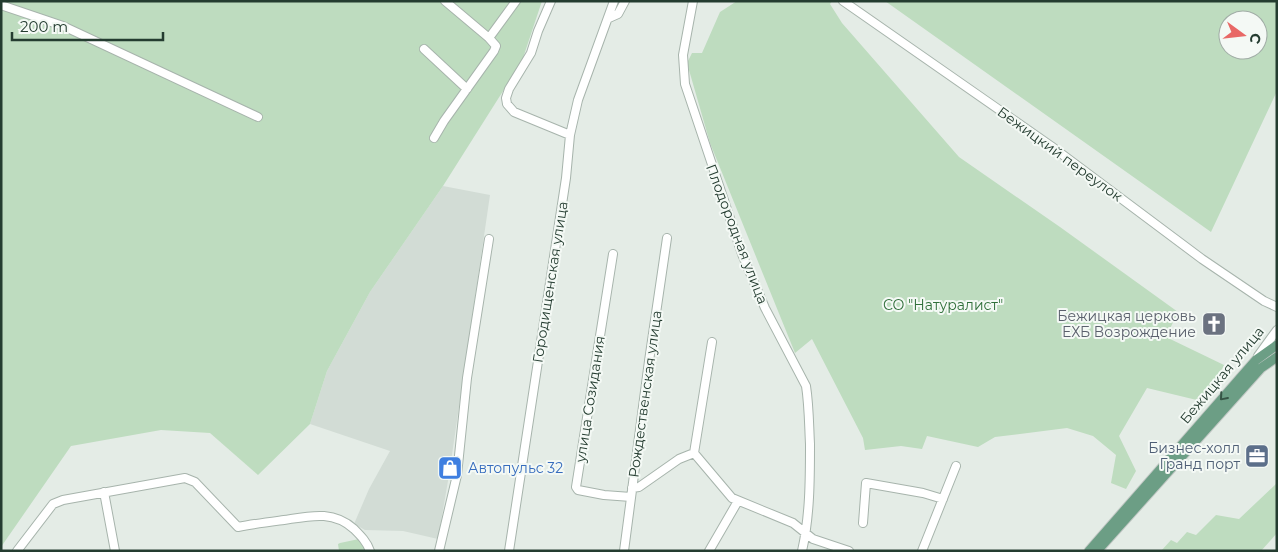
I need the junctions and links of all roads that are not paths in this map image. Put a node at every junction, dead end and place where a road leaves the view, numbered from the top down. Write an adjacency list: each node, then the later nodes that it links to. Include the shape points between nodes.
1 (445, 1): 10 (street)
2 (516, 1): 10 (street)
3 (551, 1): 14 (street, via 531,53 508,89 506,98 514,112)
4 (614, 1): 9 (street, Городищенская улица)
5 (625, 1): 9 (street, Городищенская улица, via 618,14)
6 (693, 1): 33 (street, Плодородная улица, via 683,55 685,84 742,254 765,308 806,386 810,478)
7 (843, 1): 19 (street, Бежицкий переулок, via 1051,146 1202,259)
8 (1, 5): 13 (street, via 63,26)
9 (609, 18): 14 (street, Городищенская улица, via 578,100)
10 (489, 38): 12 (street, via 496,46 494,51)
11 (424, 49): 12 (street)
12 (467, 89): 15 (street)
13 (258, 117)
14 (570, 135): 38 (street, Городищенская улица)
15 (434, 138)
16 (667, 238): 27 (street, Рождественская улица)
17 (489, 239): 37 (street, via 467,378 457,475)
18 (613, 254): 29 (street, улица Созидания, via 576,487 588,493)
19 (1277, 307)
20 (1277, 330): 24 (street, Бежицкая улица)
21 (712, 342): 25 (street)
22 (1277, 345): 24 (main road)
23 (1277, 357): 45 (main road, Бежицкая улица, via 1261,368)
24 (1256, 360): 44 (main road, Бежицкая улица, one-way to 44)
25 (694, 453): 27 (street, via 679,459 639,487); 31 (street, via 718,484)
26 (956, 466): 30 (street)
27 (632, 488): 29 (street, Рождественская улица)
28 (104, 492): 34 (street, via 54,504); 35 (street); 36 (street, via 185,478 196,482 238,527 313,515 332,517 354,529)
29 (630, 497): 39 (street, Рождественская улица)
30 (943, 499): 32 (street, via 866,483); 43 (street)
31 (738, 501): 33 (street, via 793,523); 40 (street)
32 (863, 523)
33 (805, 533): 41 (street, Плодородная улица); 42 (street, via 820,542)
34 (17, 551)
35 (115, 551)
36 (370, 551)
37 (439, 551)
38 (509, 551)
39 (624, 551)
40 (709, 551)
41 (802, 551)
42 (849, 551)
43 (922, 551)
44 (1089, 551)
45 (1097, 551)

